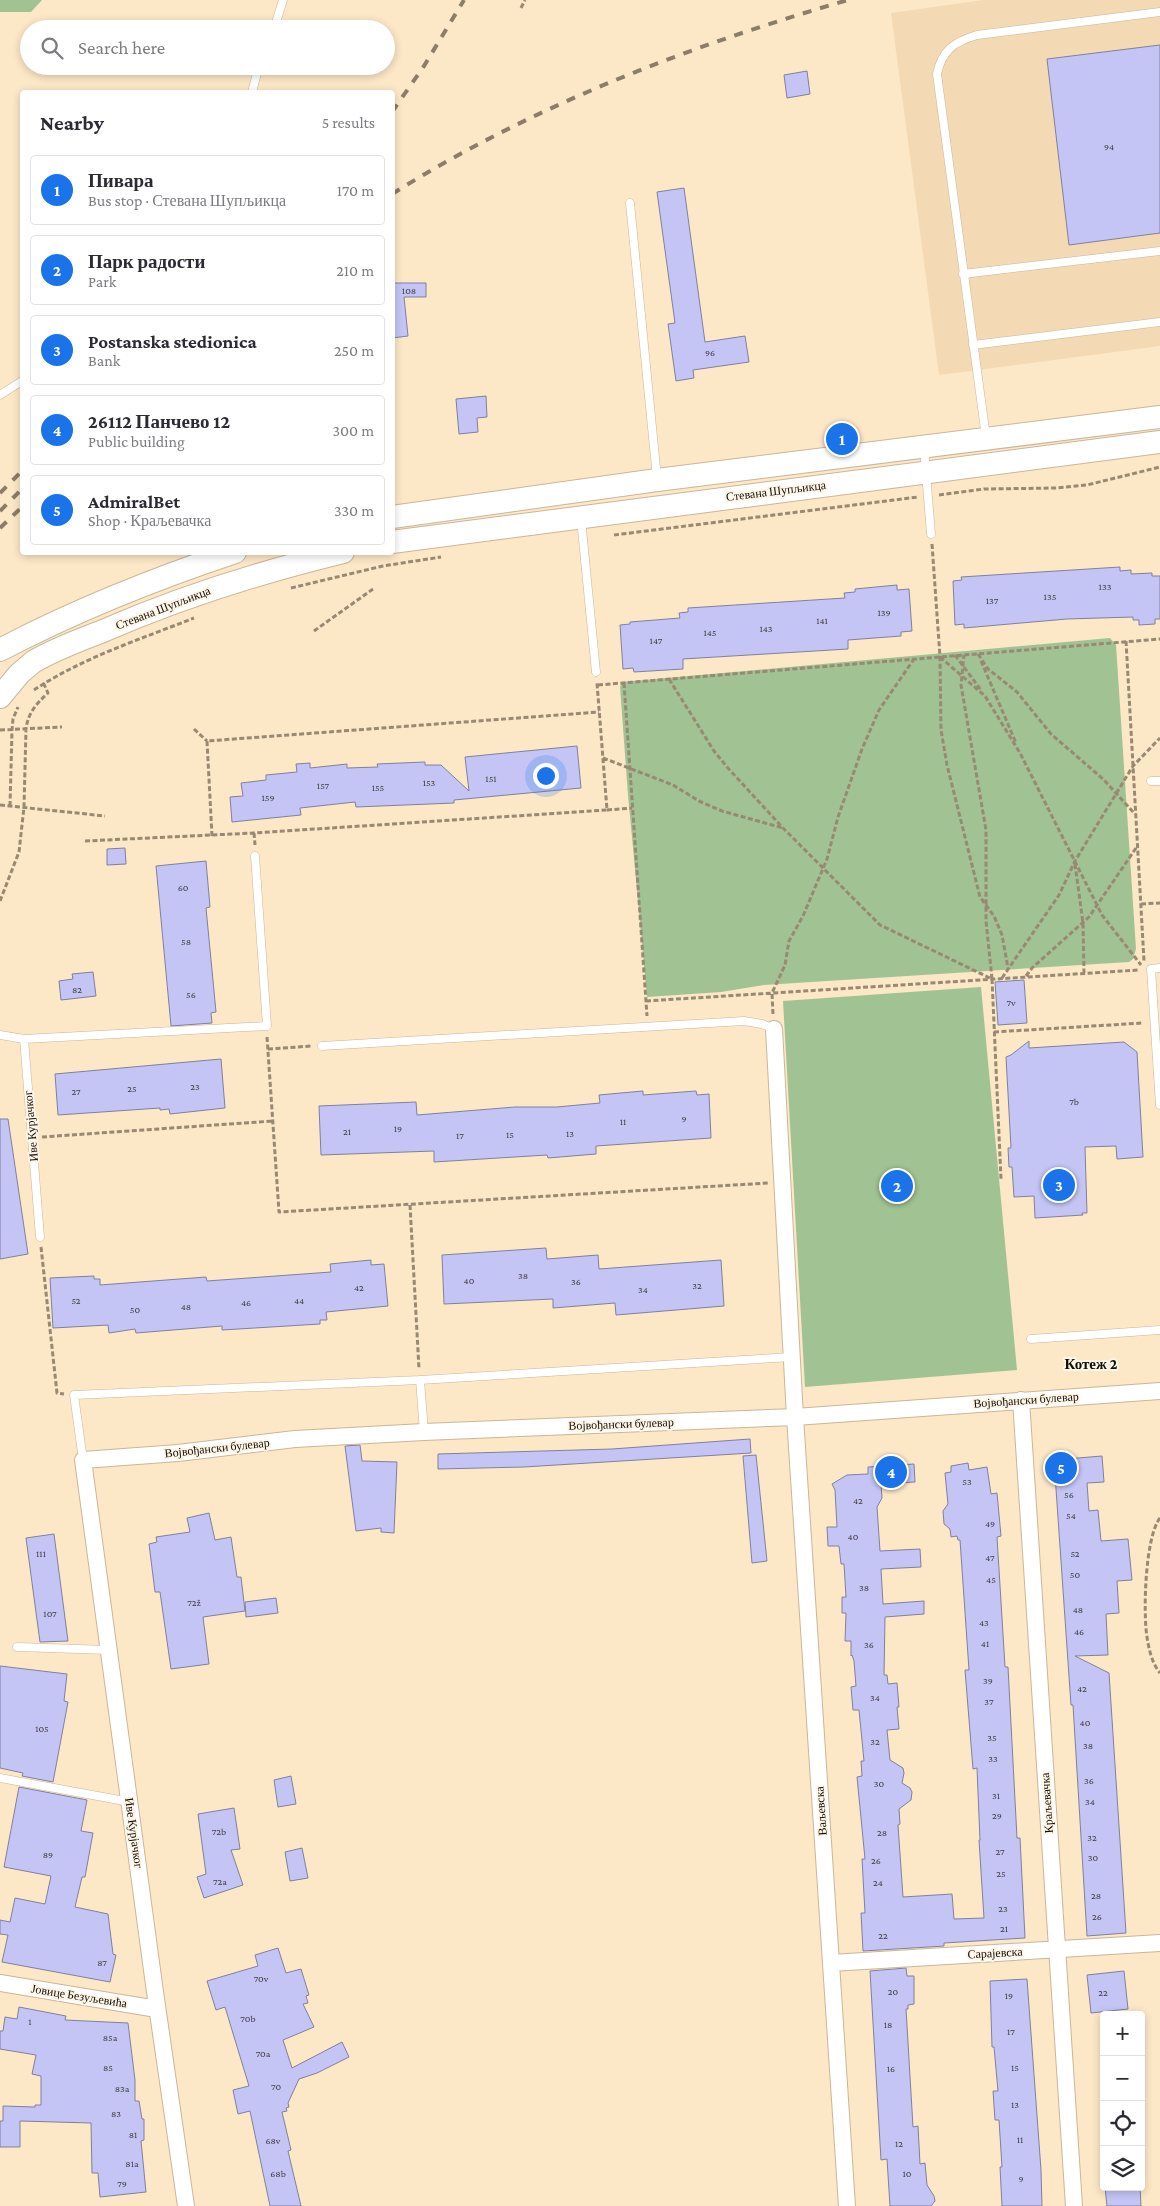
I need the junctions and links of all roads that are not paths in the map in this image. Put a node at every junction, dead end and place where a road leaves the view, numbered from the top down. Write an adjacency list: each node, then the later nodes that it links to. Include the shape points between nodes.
1 (283, 0): 3 (lane)
2 (1160, 12): 8 (lane, via 977,35 962,40 940,60 937,74)
3 (277, 20)
4 (257, 75): 5 (lane)
5 (253, 90)
6 (630, 203): 18 (lane)
7 (1160, 251): 8 (lane)
8 (963, 274): 10 (lane)
9 (1160, 322): 10 (lane)
10 (973, 345): 14 (lane)
11 (20, 382): 12 (lane)
12 (0, 395)
13 (1160, 417): 14 (main road, Стевана Шупљикца)
14 (986, 439): 16 (main road, Стевана Шупљикца)
15 (1160, 442): 17 (main road, Стевана Шупљикца)
16 (924, 446): 17 (lane); 18 (main road, Стевана Шупљикца)
17 (926, 472): 20 (main road, Стевана Шупљикца); 21 (lane)
18 (657, 480): 19 (main road, Стевана Шупљикца)
19 (395, 517)
20 (582, 527): 22 (main road, Стевана Шупљикца); 26 (lane)
21 (931, 534)
22 (395, 542)
23 (226, 555): 25 (main road, via 102,601)
24 (332, 555): 27 (main road, Стевана Шупљикца, via 191,595 33,662 19,674)
25 (0, 650)
26 (596, 672)
27 (10, 700)
28 (1160, 780): 29 (lane)
29 (1151, 781)
30 (255, 856): 34 (lane, via 267,1026)
31 (1160, 968): 36 (lane, via 1147,969)
32 (774, 1029): 35 (lane, via 744,1021); 40 (street, Ваљевска)
33 (0, 1035): 34 (lane)
34 (24, 1039): 37 (lane, Иве Курјачког)
35 (322, 1046)
36 (1160, 1105)
37 (40, 1237)
38 (1160, 1330): 39 (lane)
39 (1030, 1339)
40 (792, 1357): 41 (lane); 44 (street, Ваљевска)
41 (420, 1380): 45 (lane); 46 (lane, via 74,1395)
42 (1160, 1391): 43 (street, Војвођански булевар)
43 (1021, 1400): 44 (street, Војвођански булевар); 52 (street, Краљевачка)
44 (796, 1417): 45 (street, Војвођански булевар); 53 (street, Ваљевска)
45 (424, 1432): 46 (street, Војвођански булевар, via 295,1439)
46 (83, 1460): 48 (street, Иве Курјачког)
47 (17, 1647): 48 (lane)
48 (109, 1650): 50 (street, Иве Курјачког)
49 (0, 1778): 50 (lane)
50 (130, 1802): 55 (street, Иве Курјачког)
51 (1160, 1943): 52 (street, Сарајевска)
52 (1057, 1950): 53 (street, Сарајевска); 58 (street, Краљевачка)
53 (831, 1963): 57 (street, Ваљевска)
54 (0, 1983): 55 (street, Јовице Безуљевића)
55 (157, 2009): 56 (street, Иве Курјачког)
56 (186, 2206)
57 (847, 2206)
58 (1074, 2206)

